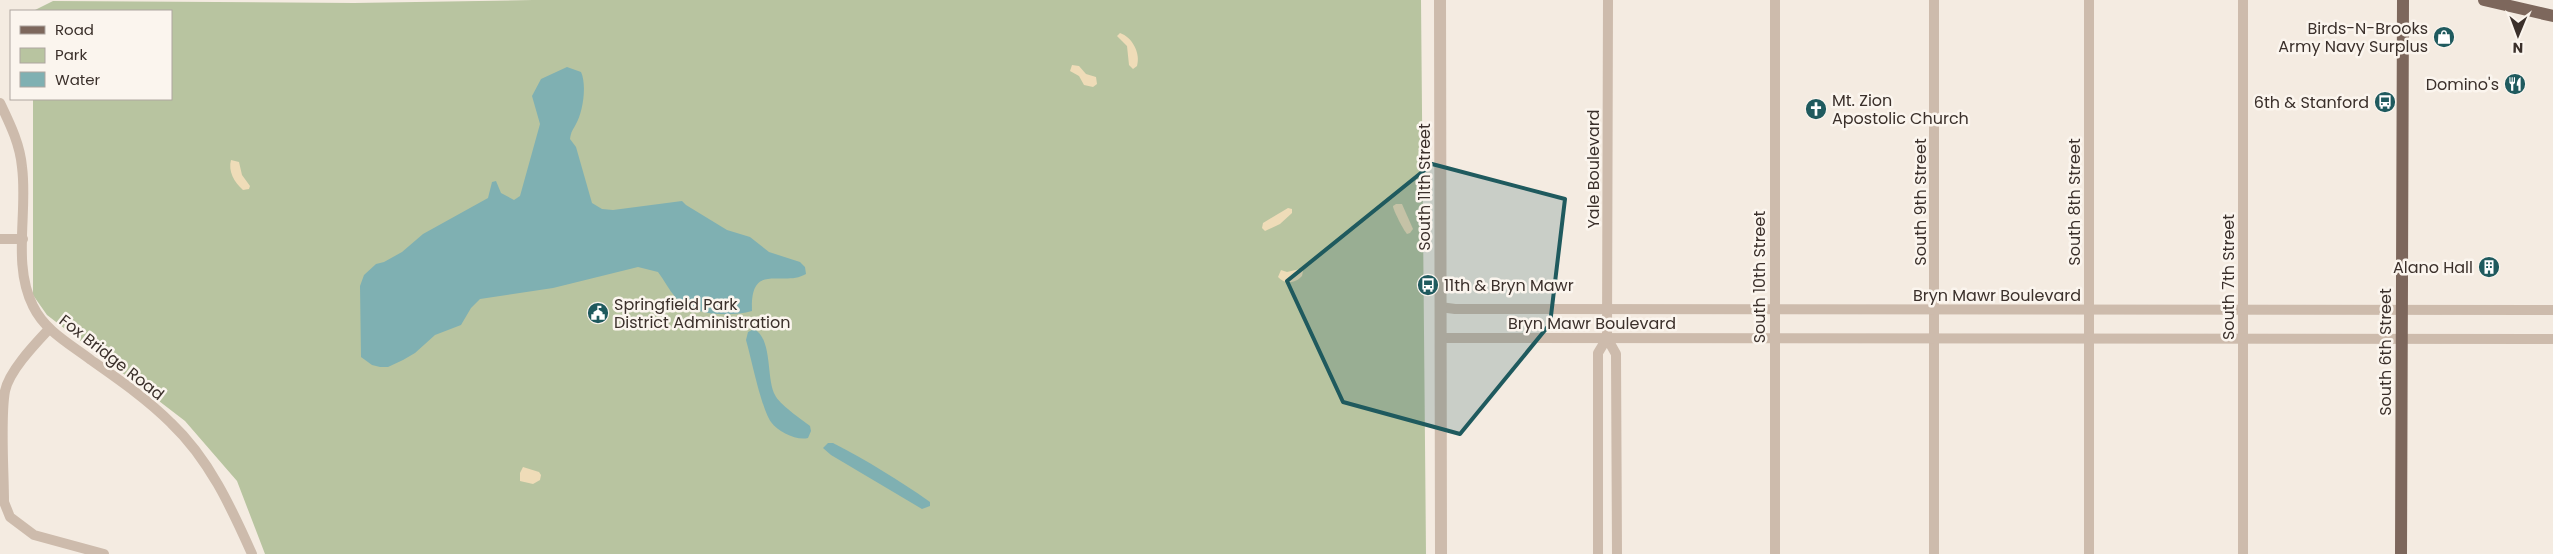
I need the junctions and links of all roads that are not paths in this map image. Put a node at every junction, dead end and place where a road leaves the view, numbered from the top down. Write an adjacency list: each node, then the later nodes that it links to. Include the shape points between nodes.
1 (1440, 0): 13 (street, South 11th Street)
2 (1608, 0): 14 (street, Yale Boulevard)
3 (1775, 0): 15 (street, South 10th Street)
4 (1934, 0): 16 (street, South 9th Street)
5 (2089, 0): 17 (street, South 8th Street)
6 (2243, 0): 20 (street, South 7th Street)
7 (2403, 0): 18 (main road, South 6th Street)
8 (2484, 0): 9 (main road)
9 (2553, 16)
10 (0, 103): 12 (street, Fox Bridge Road, via 15,136 22,168)
11 (0, 238): 12 (street)
12 (23, 239): 21 (street, Fox Bridge Road, via 26,287 33,306)
13 (1440, 307): 14 (street, Bryn Mawr Boulevard); 22 (street, South 11th Street)
14 (1608, 308): 15 (street, Bryn Mawr Boulevard); 23 (street, Yale Boulevard)
15 (1774, 310): 16 (street, Bryn Mawr Boulevard); 24 (street, South 10th Street)
16 (1935, 310): 17 (street, Bryn Mawr Boulevard); 25 (street, South 9th Street)
17 (2089, 310): 20 (street, Bryn Mawr Boulevard); 26 (street, South 8th Street)
18 (2401, 310): 19 (street, Bryn Mawr Boulevard); 20 (street, Bryn Mawr Boulevard); 28 (main road, South 6th Street)
19 (2553, 310)
20 (2243, 311): 27 (street, South 7th Street)
21 (49, 329): 30 (street, via 10,380); 33 (street, Fox Bridge Road, via 171,422 201,456 231,507)
22 (1440, 338): 23 (street, Bryn Mawr Boulevard); 34 (street, South 11th Street)
23 (1607, 338): 24 (street, Bryn Mawr Boulevard); 35 (street, Yale Boulevard, via 1598,354); 36 (street, Yale Boulevard, via 1616,354)
24 (1774, 338): 25 (street, Bryn Mawr Boulevard); 37 (street, South 10th Street)
25 (1934, 338): 26 (street, Bryn Mawr Boulevard); 38 (street, South 9th Street)
26 (2088, 339): 27 (street, Bryn Mawr Boulevard); 39 (street, South 8th Street)
27 (2243, 339): 28 (street, Bryn Mawr Boulevard); 40 (street, South 7th Street)
28 (2401, 339): 29 (street, Bryn Mawr Boulevard); 41 (main road, South 6th Street)
29 (2553, 339)
30 (1, 406): 31 (street)
31 (2, 502): 32 (street, via 10,516 34,535)
32 (97, 553)
33 (252, 554)
34 (1441, 554)
35 (1598, 554)
36 (1617, 554)
37 (1775, 554)
38 (1934, 554)
39 (2089, 554)
40 (2243, 554)
41 (2401, 554)

